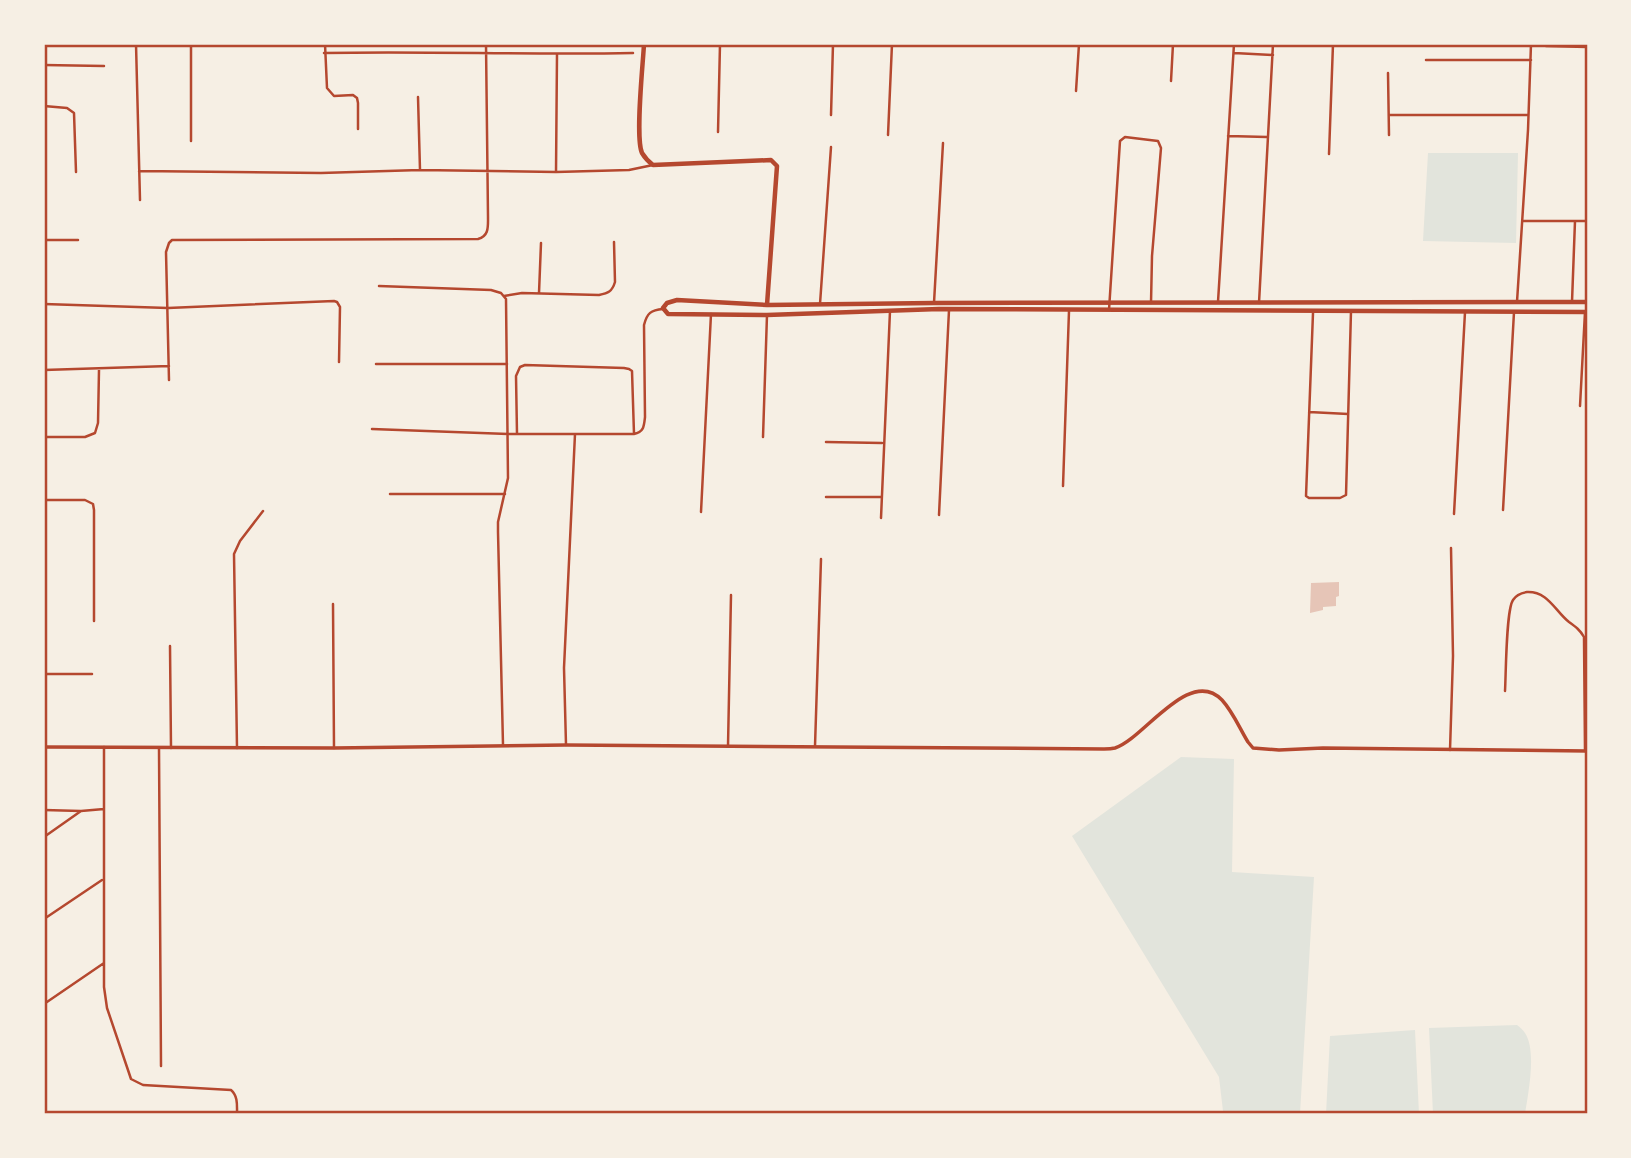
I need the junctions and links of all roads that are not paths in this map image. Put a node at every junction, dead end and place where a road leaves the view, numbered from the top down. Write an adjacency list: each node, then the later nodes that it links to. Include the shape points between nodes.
1 (136, 44): 47 (street)
2 (191, 44): 41 (street)
3 (325, 44): 18 (street)
4 (486, 44): 17 (street)
5 (644, 44): 45 (main road, via 641,151)
6 (720, 44): 36 (street)
7 (833, 44): 32 (street)
8 (892, 44): 37 (street)
9 (1079, 44): 29 (street)
10 (1173, 44): 28 (street)
11 (1234, 44): 20 (street)
12 (1273, 44): 22 (street)
13 (1333, 44): 44 (street)
14 (1531, 44): 24 (street)
15 (1546, 46): 16 (street)
16 (1587, 46)
17 (486, 52): 18 (street); 21 (street); 48 (street)
18 (324, 53): 35 (street, via 327,88 334,96 357,98)
19 (634, 53): 21 (street)
20 (1234, 53): 22 (street); 39 (street)
21 (557, 54): 50 (street)
22 (1273, 55): 40 (street)
23 (1426, 60): 24 (street)
24 (1531, 60): 34 (street)
25 (44, 65): 26 (street)
26 (104, 66)
27 (1388, 74): 33 (street)
28 (1171, 82)
29 (1076, 91)
30 (418, 97): 46 (street)
31 (44, 106): 49 (street, via 74,113)
32 (831, 115)
33 (1389, 115): 34 (street); 38 (street)
34 (1528, 115): 52 (street)
35 (358, 129)
36 (718, 132)
37 (888, 135)
38 (1389, 135)
39 (1228, 136): 40 (street); 68 (street)
40 (1268, 137): 69 (street)
41 (191, 141)
42 (943, 143): 65 (street)
43 (831, 147): 71 (street)
44 (1329, 154)
45 (653, 165): 50 (street); 72 (main road, via 775,163)
46 (420, 170): 47 (street); 48 (street)
47 (139, 171): 51 (street)
48 (488, 171): 50 (street); 73 (street, via 488,231 478,239 172,240 166,252)
49 (76, 172)
50 (555, 172)
51 (140, 200)
52 (1522, 220): 53 (street); 62 (street)
53 (1575, 221): 54 (street); 63 (street)
54 (1587, 221)
55 (44, 240): 56 (street)
56 (78, 240)
57 (614, 242): 60 (street, via 615,282 610,292)
58 (541, 243): 60 (street)
59 (379, 286): 61 (street, via 491,290)
60 (539, 293): 61 (street)
61 (504, 296): 88 (street)
62 (1517, 302): 63 (main road); 69 (main road)
63 (1572, 302): 64 (main road)
64 (1587, 302)
65 (934, 303): 66 (main road); 71 (main road)
66 (1110, 303): 67 (main road); 67 (street, via 1119,141 1125,137 1158,141 1161,148); 77 (street)
67 (1151, 303): 68 (main road)
68 (1218, 303): 69 (main road)
69 (1259, 303)
70 (44, 304): 73 (street)
71 (820, 304): 72 (main road)
72 (767, 305): 74 (main road, via 677,300)
73 (167, 309): 86 (street, via 337,302); 89 (street)
74 (663, 309): 84 (main road, via 673,315); 100 (street, via 646,316 644,428)
75 (949, 310): 76 (main road); 78 (main road); 115 (street)
76 (1069, 310): 77 (main road); 105 (street)
77 (1109, 310): 79 (main road)
78 (890, 311): 85 (main road); 104 (street)
79 (1313, 311): 80 (main road); 94 (street)
80 (1351, 311): 81 (main road); 95 (street)
81 (1465, 312): 82 (main road); 114 (street)
82 (1514, 312): 83 (main road); 111 (street)
83 (1586, 312): 93 (street)
84 (710, 314): 85 (main road); 113 (street)
85 (767, 315): 102 (street)
86 (339, 362)
87 (376, 364): 88 (street)
88 (507, 364): 97 (street)
89 (169, 366): 90 (street); 92 (street)
90 (99, 368): 91 (street); 101 (street, via 95,433)
91 (44, 370)
92 (169, 380)
93 (1580, 406)
94 (1309, 412): 95 (street); 95 (street, via 1305,495 1309,498 1346,495)
95 (1348, 414)
96 (372, 429): 97 (street)
97 (508, 434): 98 (street); 107 (street)
98 (517, 434): 99 (street); 100 (street, via 516,376 525,365 629,369)
99 (575, 434): 100 (street); 126 (street, via 564,668)
100 (634, 434)
101 (44, 437)
102 (764, 437)
103 (826, 442): 104 (street)
104 (884, 443): 108 (street)
105 (1063, 486)
106 (390, 494): 107 (street)
107 (505, 494): 127 (street, via 498,532)
108 (881, 497): 109 (street); 116 (street)
109 (826, 498)
110 (44, 500): 121 (street, via 93,504)
111 (1503, 510)
112 (263, 511): 134 (street, via 234,554)
113 (701, 512)
114 (1454, 514)
115 (939, 515)
116 (881, 518)
117 (1451, 548): 136 (street)
118 (821, 559): 129 (street)
119 (731, 595): 128 (street)
120 (333, 604): 135 (street)
121 (94, 621)
122 (170, 646): 133 (street)
123 (44, 674): 124 (street)
124 (92, 674)
125 (1504, 691): 137 (street, via 1513,600 1519,594 1537,594 1551,602 1584,637)
126 (566, 745): 127 (street); 128 (street)
127 (503, 746): 135 (street)
128 (728, 746): 129 (street)
129 (815, 746): 136 (street, via 1116,748 1184,697 1207,692 1221,699 1253,748)
130 (44, 747): 131 (street)
131 (104, 747): 132 (street); 138 (street)
132 (159, 748): 133 (street); 146 (street)
133 (171, 748): 134 (street)
134 (237, 748): 135 (street)
135 (334, 748)
136 (1450, 750): 137 (street)
137 (1586, 751)
138 (104, 809): 140 (street); 142 (street)
139 (44, 810): 140 (street)
140 (80, 811): 141 (street)
141 (44, 837)
142 (104, 879): 143 (street); 144 (street)
143 (44, 919)
144 (104, 963): 145 (street); 147 (street, via 107,1008 131,1079 143,1085 231,1090 237,1099)
145 (44, 1004)
146 (161, 1066)
147 (237, 1114)

